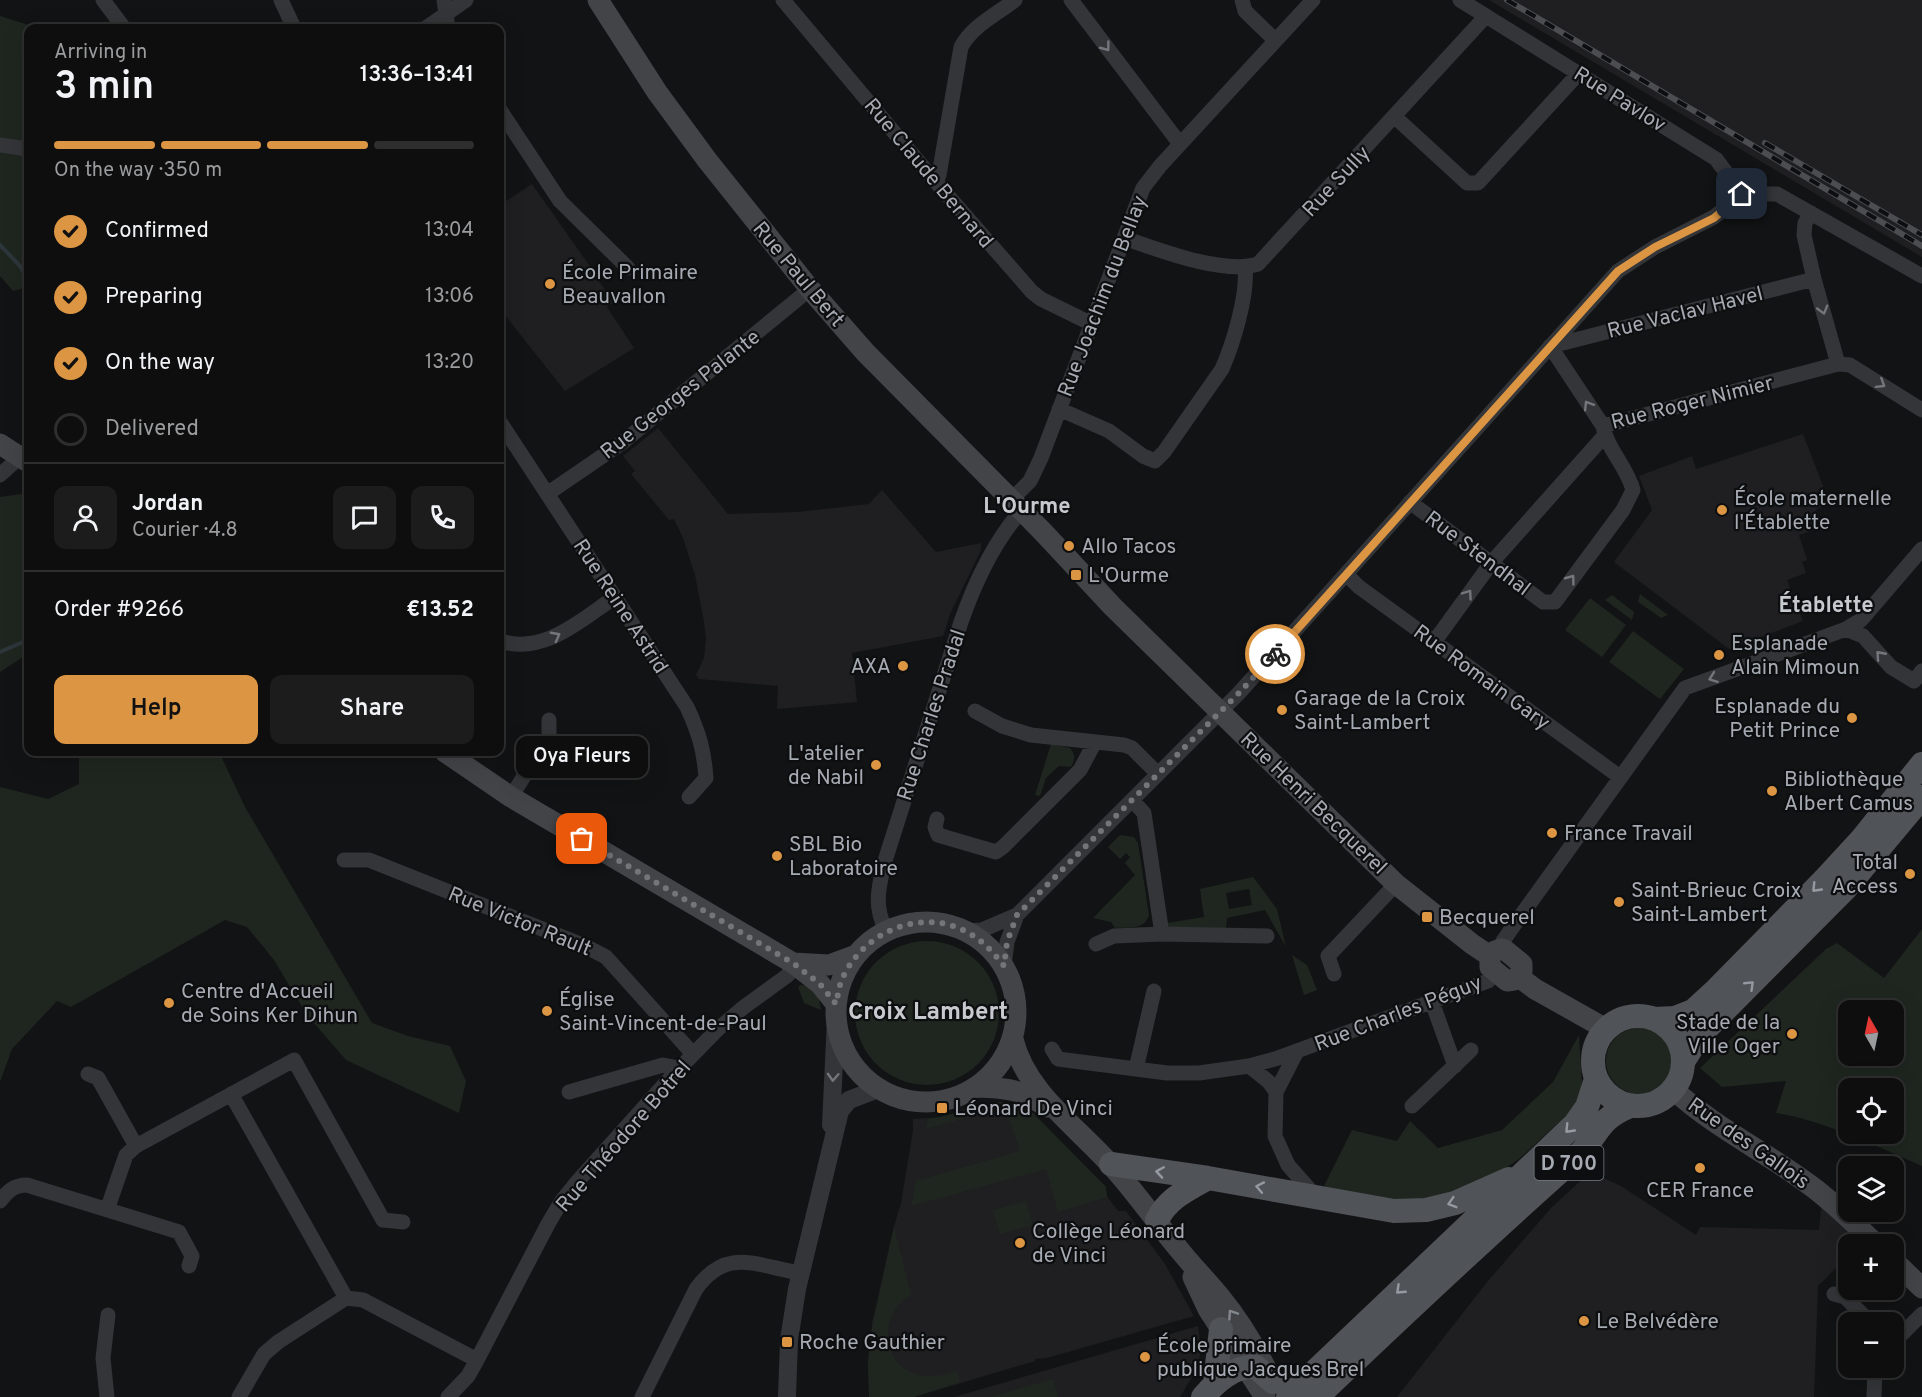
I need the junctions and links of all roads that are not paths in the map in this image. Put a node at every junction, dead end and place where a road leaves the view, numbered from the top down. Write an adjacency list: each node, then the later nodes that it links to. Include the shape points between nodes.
1 (103, 0): 13 (street)
2 (281, 0): 14 (street)
3 (466, 0): 11 (street)
4 (783, 0): 23 (street, Rue Claude Bernard)
5 (1015, 0): 23 (street, via 974,30 961,47)
6 (1071, 0): 20 (street, one-way to 20)
7 (1242, 0): 16 (street, via 1245,11)
8 (1313, 0): 16 (street, Rue Joachim du Bellay)
9 (1460, 0): 12 (street)
10 (603, 4): 31 (main road, Rue Paul Bert, via 657,92)
11 (446, 14): 15 (street)
12 (1486, 16): 17 (street, Rue Pavlov); 19 (street, Rue Sully)
13 (121, 24)
14 (292, 24)
15 (432, 24)
16 (1275, 40): 20 (street, Rue Joachim du Bellay)
17 (1579, 73): 19 (street, via 1478,183 1467,183); 24 (street, Rue Pavlov, via 1716,159)
18 (504, 116): 27 (street, via 560,201)
19 (1395, 117): 28 (street, Rue Sully, via 1265,258)
20 (1180, 144): 26 (street, Rue Joachim du Bellay, via 1143,188)
21 (0, 145): 22 (street)
22 (24, 148)
23 (936, 182): 32 (street, Rue Claude Bernard, via 1032,292)
24 (1742, 194): 25 (street, via 1777,194); 33 (street, via 1714,218 1655,247 1618,271)
25 (1811, 213): 29 (street); 30 (street, via 1804,235)
26 (1124, 238): 28 (street, via 1183,258); 32 (street, Rue Joachim du Bellay)
27 (628, 268)
28 (1245, 268): 35 (street, via 1245,290 1222,369 1155,461 1109,431)
29 (1922, 276)
30 (1814, 279): 33 (street, Rue Vaclav Havel, via 1563,343); 34 (street, one-way to 34)
31 (810, 289): 42 (street, Rue Georges Palante, via 623,442); 44 (main road, Rue Paul Bert, via 865,352)
32 (1092, 324): 35 (street, Rue Joachim du Bellay)
33 (1554, 342): 38 (street, Rue Roger Nimier, one-way to 33); 43 (street)
34 (1838, 364): 36 (street, one-way to 36, via 1850,365); 38 (street, Rue Roger Nimier)
35 (1059, 409): 44 (street, Rue Joachim du Bellay, via 1041,458)
36 (1922, 410)
37 (504, 428): 42 (street, Rue Reine Astrid)
38 (1604, 430): 46 (street); 46 (street, Rue Stendhal, one-way to 38, via 1543,602 1555,602 1623,510 1633,490)
39 (0, 444): 40 (main road)
40 (24, 460): 41 (street)
41 (0, 475)
42 (546, 494): 48 (street, Rue Reine Astrid)
43 (1410, 502): 46 (street, Rue Stendhal); 47 (street)
44 (1016, 505): 54 (main road, Rue Henri Becquerel, via 1113,607); 69 (street, Rue Charles Pradal, via 971,591 884,864 878,897)
45 (1922, 549): 49 (street, via 1861,620)
46 (1492, 562): 51 (street, one-way to 46)
47 (1346, 574): 51 (street, Rue Romain Gary); 54 (street)
48 (615, 597): 50 (street, one-way to 48, via 536,644 550,639); 63 (street, Rue Reine Astrid, via 687,707 698,732 706,778)
49 (1846, 629): 52 (street, one-way to 49, via 1891,667 1863,636); 60 (street, one-way to 60, via 1685,688)
50 (504, 642)
51 (1434, 642): 60 (street, Rue Romain Gary)
52 (1918, 676)
53 (975, 711): 56 (street, via 1002,726 1031,735)
54 (1221, 711): 59 (street); 67 (main road, Rue Henri Becquerel)
55 (549, 720): 61 (street, via 549,736)
56 (1095, 742): 59 (street, via 1132,748); 65 (street, via 1080,770 996,852 938,835)
57 (451, 756): 61 (main road)
58 (1922, 764): 82 (main road, one-way to 82, via 1833,871 1717,989 1693,1011 1675,1018)
59 (1158, 774): 64 (street)
60 (1620, 777): 75 (street, via 1503,941)
61 (512, 797): 76 (main road)
62 (1922, 797): 89 (main road, one-way to 62, via 1700,1035 1846,888)
63 (689, 798)
64 (1132, 800): 68 (street); 71 (street, via 1144,813)
65 (937, 819)
66 (344, 861): 88 (street, Rue Victor Rault, via 369,860 606,957)
67 (1396, 884): 75 (main road, Rue Henri Becquerel); 78 (street, via 1328,956)
68 (1017, 915): 70 (street, via 982,930); 77 (street, via 1007,942)
69 (886, 931): 70 (main road, via 912,923 940,923); 74 (main road)
70 (966, 931): 77 (main road, via 987,946)
71 (1162, 934): 72 (street); 73 (street, via 1114,936)
72 (1266, 936)
73 (1096, 944)
74 (856, 955): 76 (main road, via 829,965); 81 (main road, via 842,978)
75 (1496, 959): 80 (street, Rue Charles Péguy, via 1488,981); 83 (main road, via 1507,981 1519,977)
76 (793, 963): 81 (main road, via 820,984); 88 (street, Rue Théodore Botrel, via 788,975 744,1007)
77 (1004, 966): 84 (main road, via 1015,998)
78 (1334, 974)
79 (1154, 991): 93 (street)
80 (1432, 1002): 87 (street, Rue Charles Péguy); 91 (street)
81 (836, 1011): 97 (main road, via 842,1046 857,1070); 106 (street, one-way to 106)
82 (1654, 1019): 83 (main road, via 1629,1017); 89 (main road, via 1675,1035)
83 (1606, 1029): 95 (main road, via 1593,1052)
84 (1013, 1039): 96 (main road, via 999,1065); 104 (main road, via 1025,1071)
85 (1052, 1049): 93 (street, Rue Charles Péguy, via 1058,1059)
86 (1471, 1050): 91 (street)
87 (1297, 1051): 90 (street, Rue Charles Péguy); 100 (street, Rue Charles Péguy)
88 (693, 1054): 92 (street, Rue Théodore Botrel)
89 (1684, 1060): 98 (main road)
90 (1249, 1066): 93 (street, Rue Charles Péguy, via 1198,1073); 100 (street)
91 (1455, 1066): 102 (street)
92 (679, 1068): 99 (street, via 663,1065); 128 (street, Rue Théodore Botrel, via 561,1202)
93 (1136, 1069)
94 (88, 1074): 105 (street, via 98,1078)
95 (1596, 1079): 103 (main road, via 1604,1092); 108 (main road, D 700, one-way to 108, via 1587,1107 1575,1124)
96 (976, 1087): 97 (main road, via 943,1101 921,1102); 104 (main road, via 1027,1094)
97 (878, 1089): 106 (street, via 849,1100 840,1111)
98 (1674, 1090): 103 (main road, via 1654,1104); 115 (main road, Rue des Gallois, via 1833,1202)
99 (569, 1092)
100 (1276, 1092): 110 (street, Rue Charles Péguy, via 1275,1136 1288,1165)
101 (231, 1094): 105 (street); 114 (street, via 294,1060 383,1220); 122 (street)
102 (1412, 1106)
103 (1630, 1106): 132 (main road, D 700, via 1605,1119 1580,1154)
104 (1068, 1121): 107 (main road)
105 (136, 1146): 112 (street, via 126,1155)
106 (829, 1161): 119 (street)
107 (1111, 1164): 109 (main road, one-way to 107); 113 (main road)
108 (1525, 1172): 110 (main road, one-way to 110, via 1455,1203 1426,1210 1394,1211); 132 (main road, D 700, one-way to 132)
109 (1209, 1178): 110 (main road, one-way to 109); 113 (main road, via 1163,1208)
110 (1317, 1198)
111 (0, 1201): 112 (street, via 17,1185 27,1185)
112 (107, 1210): 117 (street, via 179,1232 192,1256)
113 (1157, 1220): 116 (main road)
114 (403, 1222)
115 (1866, 1234)
116 (1181, 1252): 126 (main road); 133 (main road, one-way to 116, via 1249,1339 1222,1299)
117 (189, 1266)
118 (1904, 1271): 120 (main road)
119 (800, 1273): 137 (street, via 729,1262 705,1276); 138 (street, via 789,1340)
120 (1922, 1288)
121 (1834, 1294): 123 (street, via 1845,1297)
122 (346, 1298): 128 (street, via 363,1300); 135 (street, via 264,1354)
123 (1860, 1312)
124 (1922, 1314): 127 (street)
125 (108, 1315): 134 (street, via 103,1358)
126 (1221, 1329): 129 (main road); 131 (main road)
127 (1904, 1332)
128 (477, 1360): 136 (street, Rue Théodore Botrel)
129 (1245, 1368): 131 (main road); 133 (main road, via 1256,1368)
130 (1875, 1378): 139 (street)
131 (1209, 1390)
132 (1320, 1390): 133 (main road, D 700)
133 (1277, 1393)
134 (107, 1397)
135 (239, 1397)
136 (448, 1397)
137 (642, 1397)
138 (787, 1397)
139 (1874, 1397)

